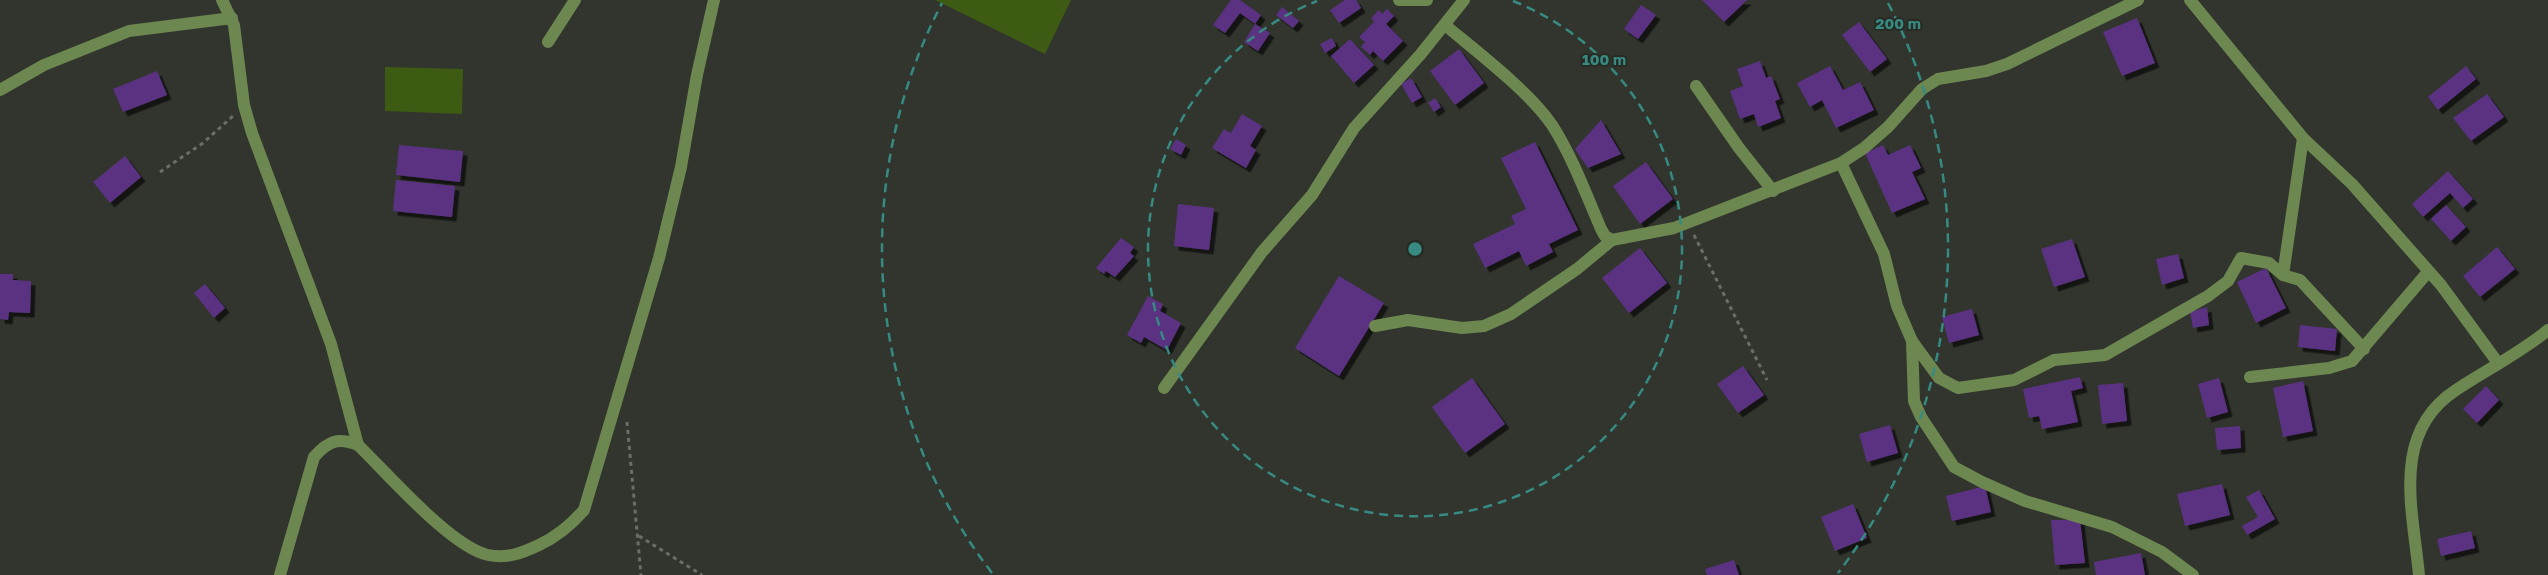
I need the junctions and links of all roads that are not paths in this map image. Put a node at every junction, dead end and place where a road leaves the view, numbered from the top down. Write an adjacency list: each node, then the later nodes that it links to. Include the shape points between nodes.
1 (222, 0): 9 (street)
2 (576, 0): 11 (street)
3 (714, 0): 27 (street, via 681,167 659,258 584,510 563,530 515,555 488,555 471,549 451,535)
4 (1399, 0): 5 (street)
5 (1427, 0)
6 (1464, 0): 10 (street)
7 (2138, 0): 15 (street, via 2007,64 1938,79 1922,89 1864,148)
8 (2190, 0): 14 (street)
9 (232, 18): 13 (street, via 129,31 44,65); 27 (street, via 244,105 331,344)
10 (1446, 25): 17 (street, via 1551,123 1601,229); 26 (street, via 1354,128 1312,195 1262,252)
11 (548, 42)
12 (1696, 86): 16 (street)
13 (0, 90)
14 (2304, 138): 18 (street, via 2352,184); 19 (street)
15 (1841, 163): 16 (street); 22 (street, via 1884,254 1897,306)
16 (1773, 191): 17 (street, via 1674,228)
17 (1612, 240): 20 (street, via 1577,269 1511,314 1484,326 1462,328 1408,320)
18 (2428, 272): 23 (street); 24 (street)
19 (2283, 275): 22 (street, via 2269,263 2241,258 2228,281 2208,296 2106,355 2054,360 2014,380 1958,388 1931,369); 23 (street, via 2300,280)
20 (1375, 326)
21 (2548, 330): 24 (street)
22 (1912, 341): 29 (street, via 1914,400 1921,417 1954,467 2025,501 2112,527 2162,552)
23 (2364, 349): 25 (street, via 2352,361 2329,368)
24 (2498, 363): 30 (street, via 2439,402 2416,437 2409,473)
25 (2250, 377)
26 (1164, 388)
27 (358, 446): 28 (street, via 334,440 324,445 314,457)
28 (280, 575)
29 (2194, 575)
30 (2419, 575)

